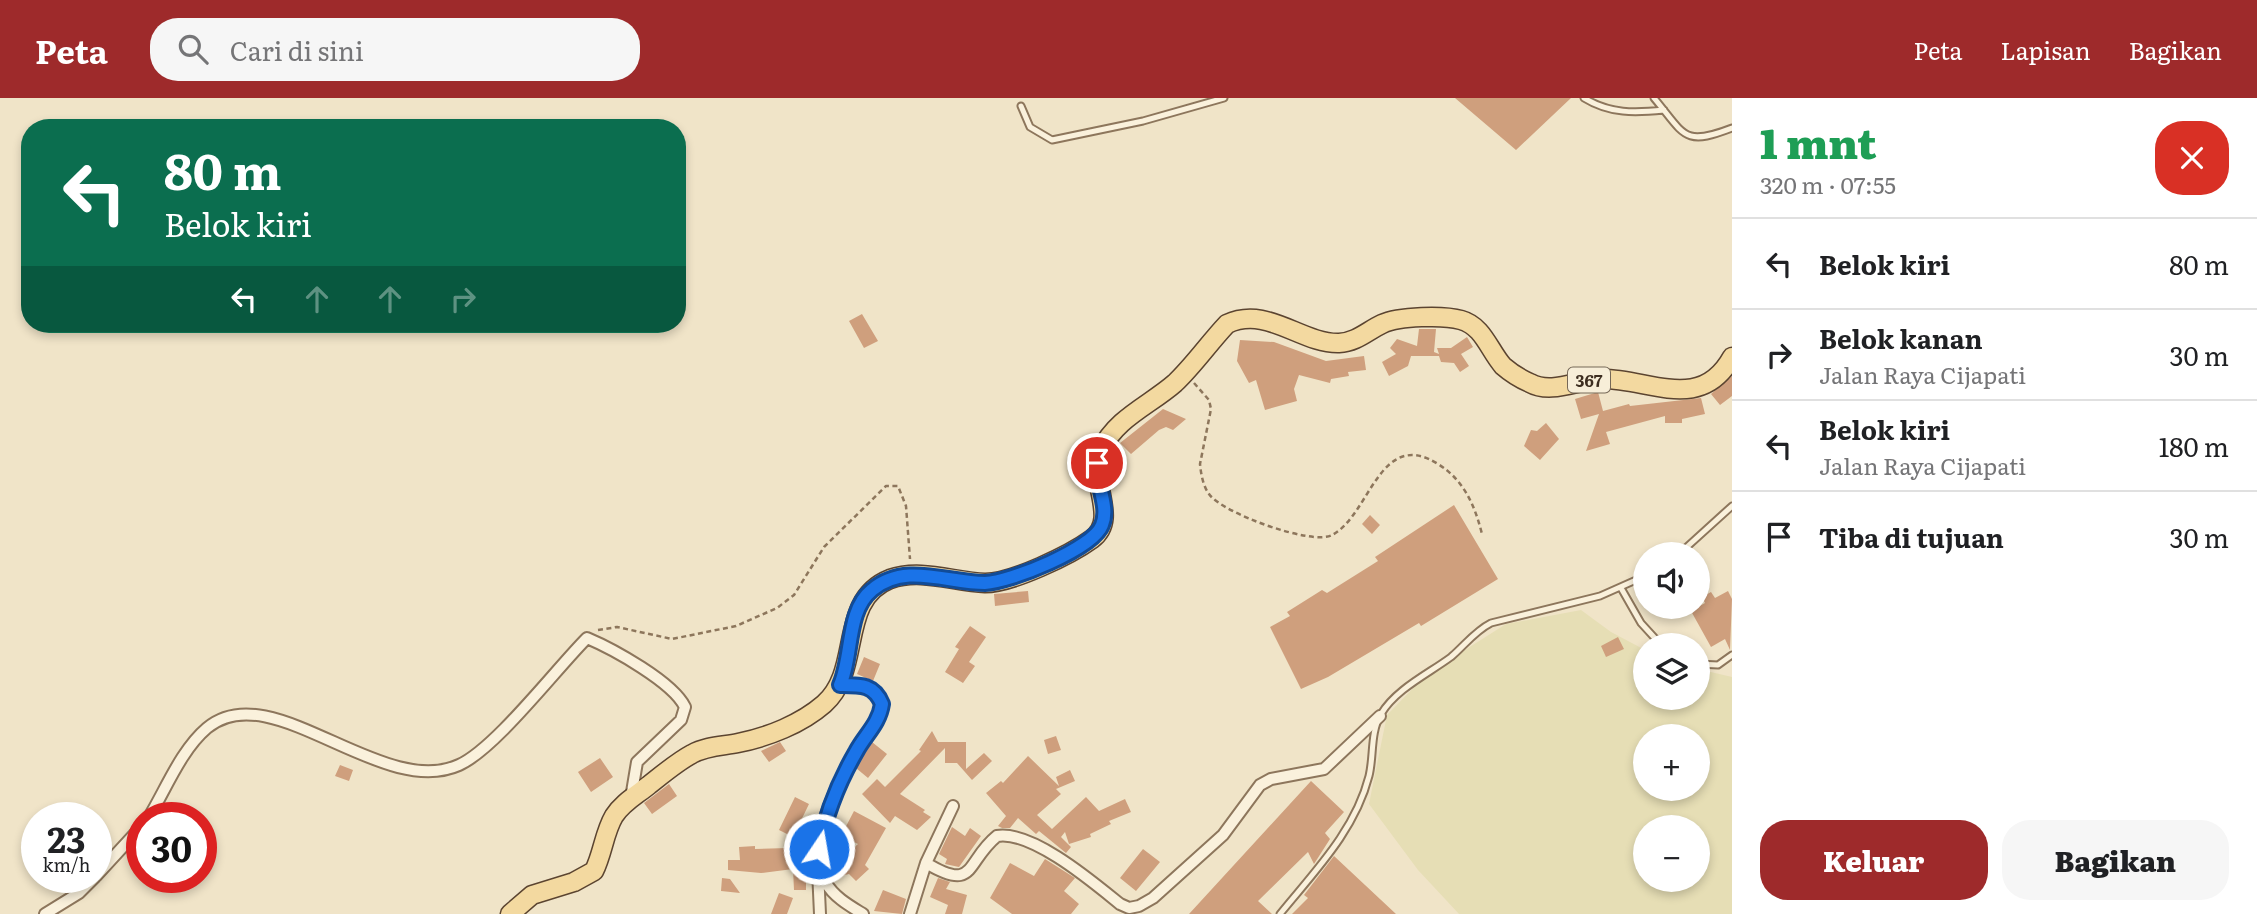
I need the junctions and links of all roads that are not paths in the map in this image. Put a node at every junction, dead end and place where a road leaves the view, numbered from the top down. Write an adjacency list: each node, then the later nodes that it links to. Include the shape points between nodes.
1 (1224, 98): 4 (lane, via 1052,140 1030,127)
2 (1584, 98): 5 (lane, via 1602,109)
3 (1654, 98): 5 (lane)
4 (1021, 106)
5 (1664, 110): 6 (lane, via 1693,138 1705,139)
6 (1732, 128)
7 (1732, 357): 15 (main road, 367, via 1718,377 1693,388 1605,379 1544,387 1508,370 1476,328 1460,319 1399,318 1343,343 1267,320 1237,319 1214,337 1184,374 1121,423 1101,450 1096,476 1105,517 1098,534 1065,555 999,581 911,575 888,580 864,600)
8 (1732, 506): 9 (lane)
9 (1692, 542)
10 (1633, 582): 11 (lane)
11 (1621, 588): 12 (lane); 16 (lane, via 1484,626 1403,691)
12 (1650, 633)
13 (1732, 655): 14 (lane, via 1718,665)
14 (1710, 665)
15 (840, 685): 17 (main road, 367, via 795,724 692,754); 23 (street, via 866,686 878,693 882,704 874,726 837,786 825,819)
16 (1380, 716): 22 (street, via 1324,769 1260,785 1215,843 1139,906 1120,904 1066,861 1010,836 997,836 970,869 957,877); 30 (lane, via 1369,777 1345,829 1322,865)
17 (631, 798): 18 (street, via 637,762 681,720 685,707 667,687 616,651 587,638 490,741 460,765 431,773 408,771 380,764 333,739 268,718 233,714 198,738); 26 (main road, 367, via 613,818 594,871 532,895)
18 (158, 802)
19 (953, 806): 22 (street)
20 (126, 843): 21 (street)
21 (112, 859)
22 (926, 863): 29 (street)
23 (818, 868): 27 (street); 28 (street, via 826,885)
24 (79, 893): 25 (street)
25 (45, 914)
26 (510, 914)
27 (820, 914)
28 (863, 914)
29 (910, 914)
30 (1280, 914)

